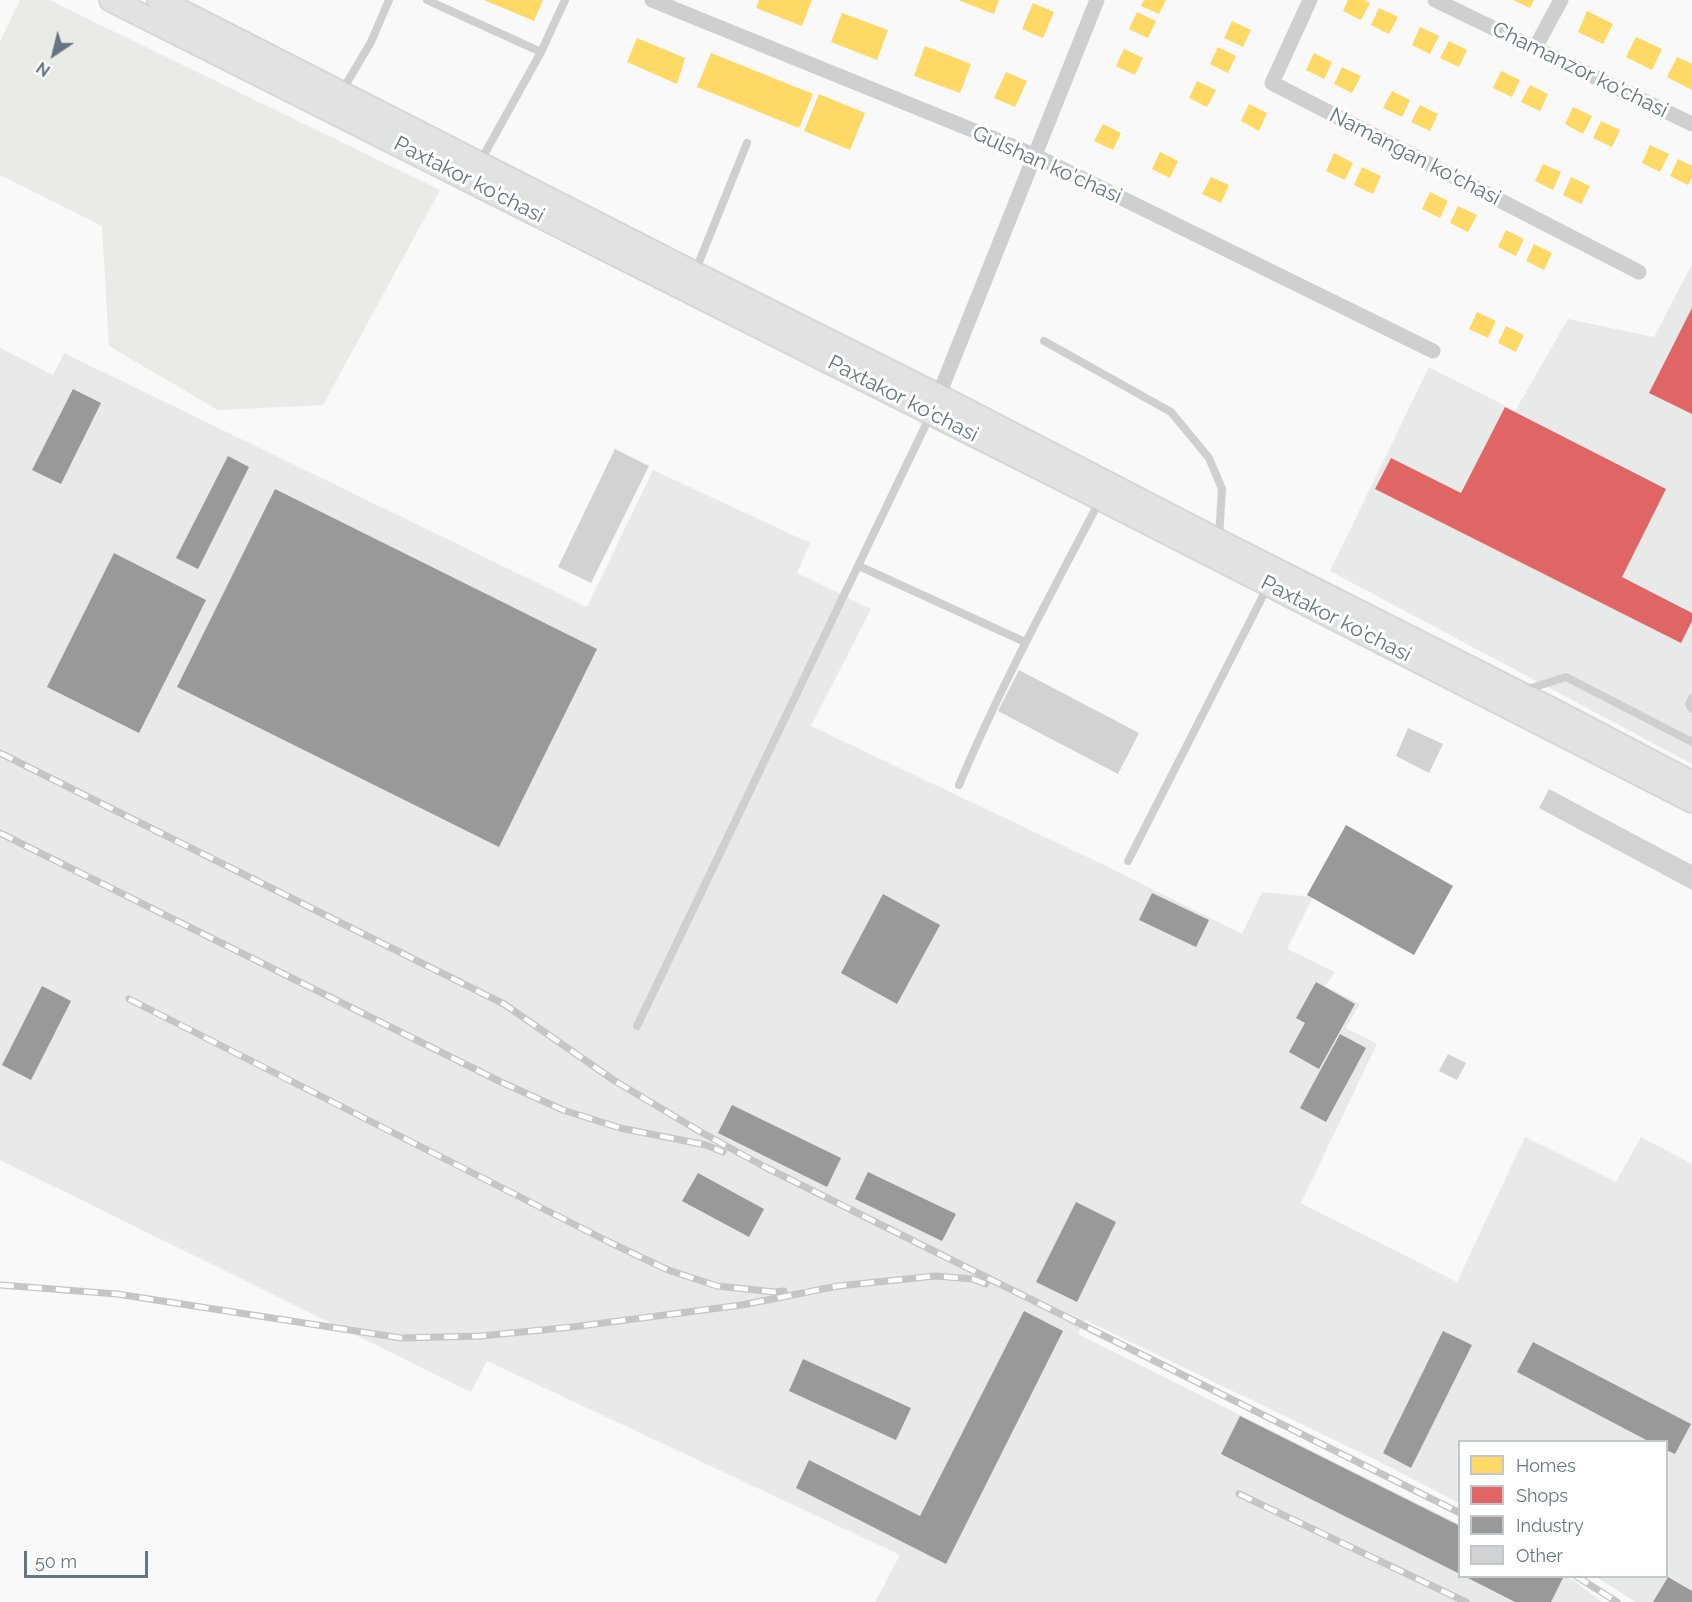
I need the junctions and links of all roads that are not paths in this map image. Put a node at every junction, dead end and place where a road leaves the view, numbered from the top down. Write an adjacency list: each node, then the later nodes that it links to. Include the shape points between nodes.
1 (111, 0): 22 (main road, Paxtakor ko'chasi)
2 (159, 0): 13 (main road, Paxtakor ko'chasi)
3 (389, 0): 13 (lane, via 371,42)
4 (428, 0): 12 (lane)
5 (565, 0): 12 (lane)
6 (655, 0): 16 (street, Gulshan ko'chasi)
7 (1097, 0): 16 (street)
8 (1310, 0): 18 (street, Namangan ko'chasi, via 1272,83)
9 (1435, 0): 11 (street, Chamanzor ko'chasi)
10 (1561, 0): 11 (street)
11 (1535, 48): 14 (street, Chamanzor ko'chasi)
12 (541, 52): 17 (lane)
13 (341, 92): 17 (main road, Paxtakor ko'chasi)
14 (1692, 124)
15 (747, 143): 19 (lane)
16 (1034, 156): 21 (street, Gulshan ko'chasi); 22 (street)
17 (479, 164): 19 (main road, Paxtakor ko'chasi)
18 (1639, 272)
19 (694, 273): 22 (main road, Paxtakor ko'chasi)
20 (1044, 341): 24 (lane, via 1171,412 1209,458 1222,489)
21 (1433, 351)
22 (935, 404): 23 (main road, Paxtakor ko'chasi); 24 (main road, Paxtakor ko'chasi); 25 (lane)
23 (1101, 499): 26 (main road, Paxtakor ko'chasi); 27 (lane)
24 (1219, 541): 28 (main road, Paxtakor ko'chasi)
25 (859, 566): 27 (lane); 36 (lane)
26 (1268, 585): 34 (main road, Paxtakor ko'chasi); 35 (lane)
27 (1025, 642): 33 (lane)
28 (1519, 693): 31 (lane, via 1566,677); 32 (main road, Paxtakor ko'chasi)
29 (1692, 698): 30 (lane)
30 (1692, 710)
31 (1692, 742)
32 (1692, 783)
33 (959, 785)
34 (1692, 801)
35 (1128, 861)
36 (637, 1026)

